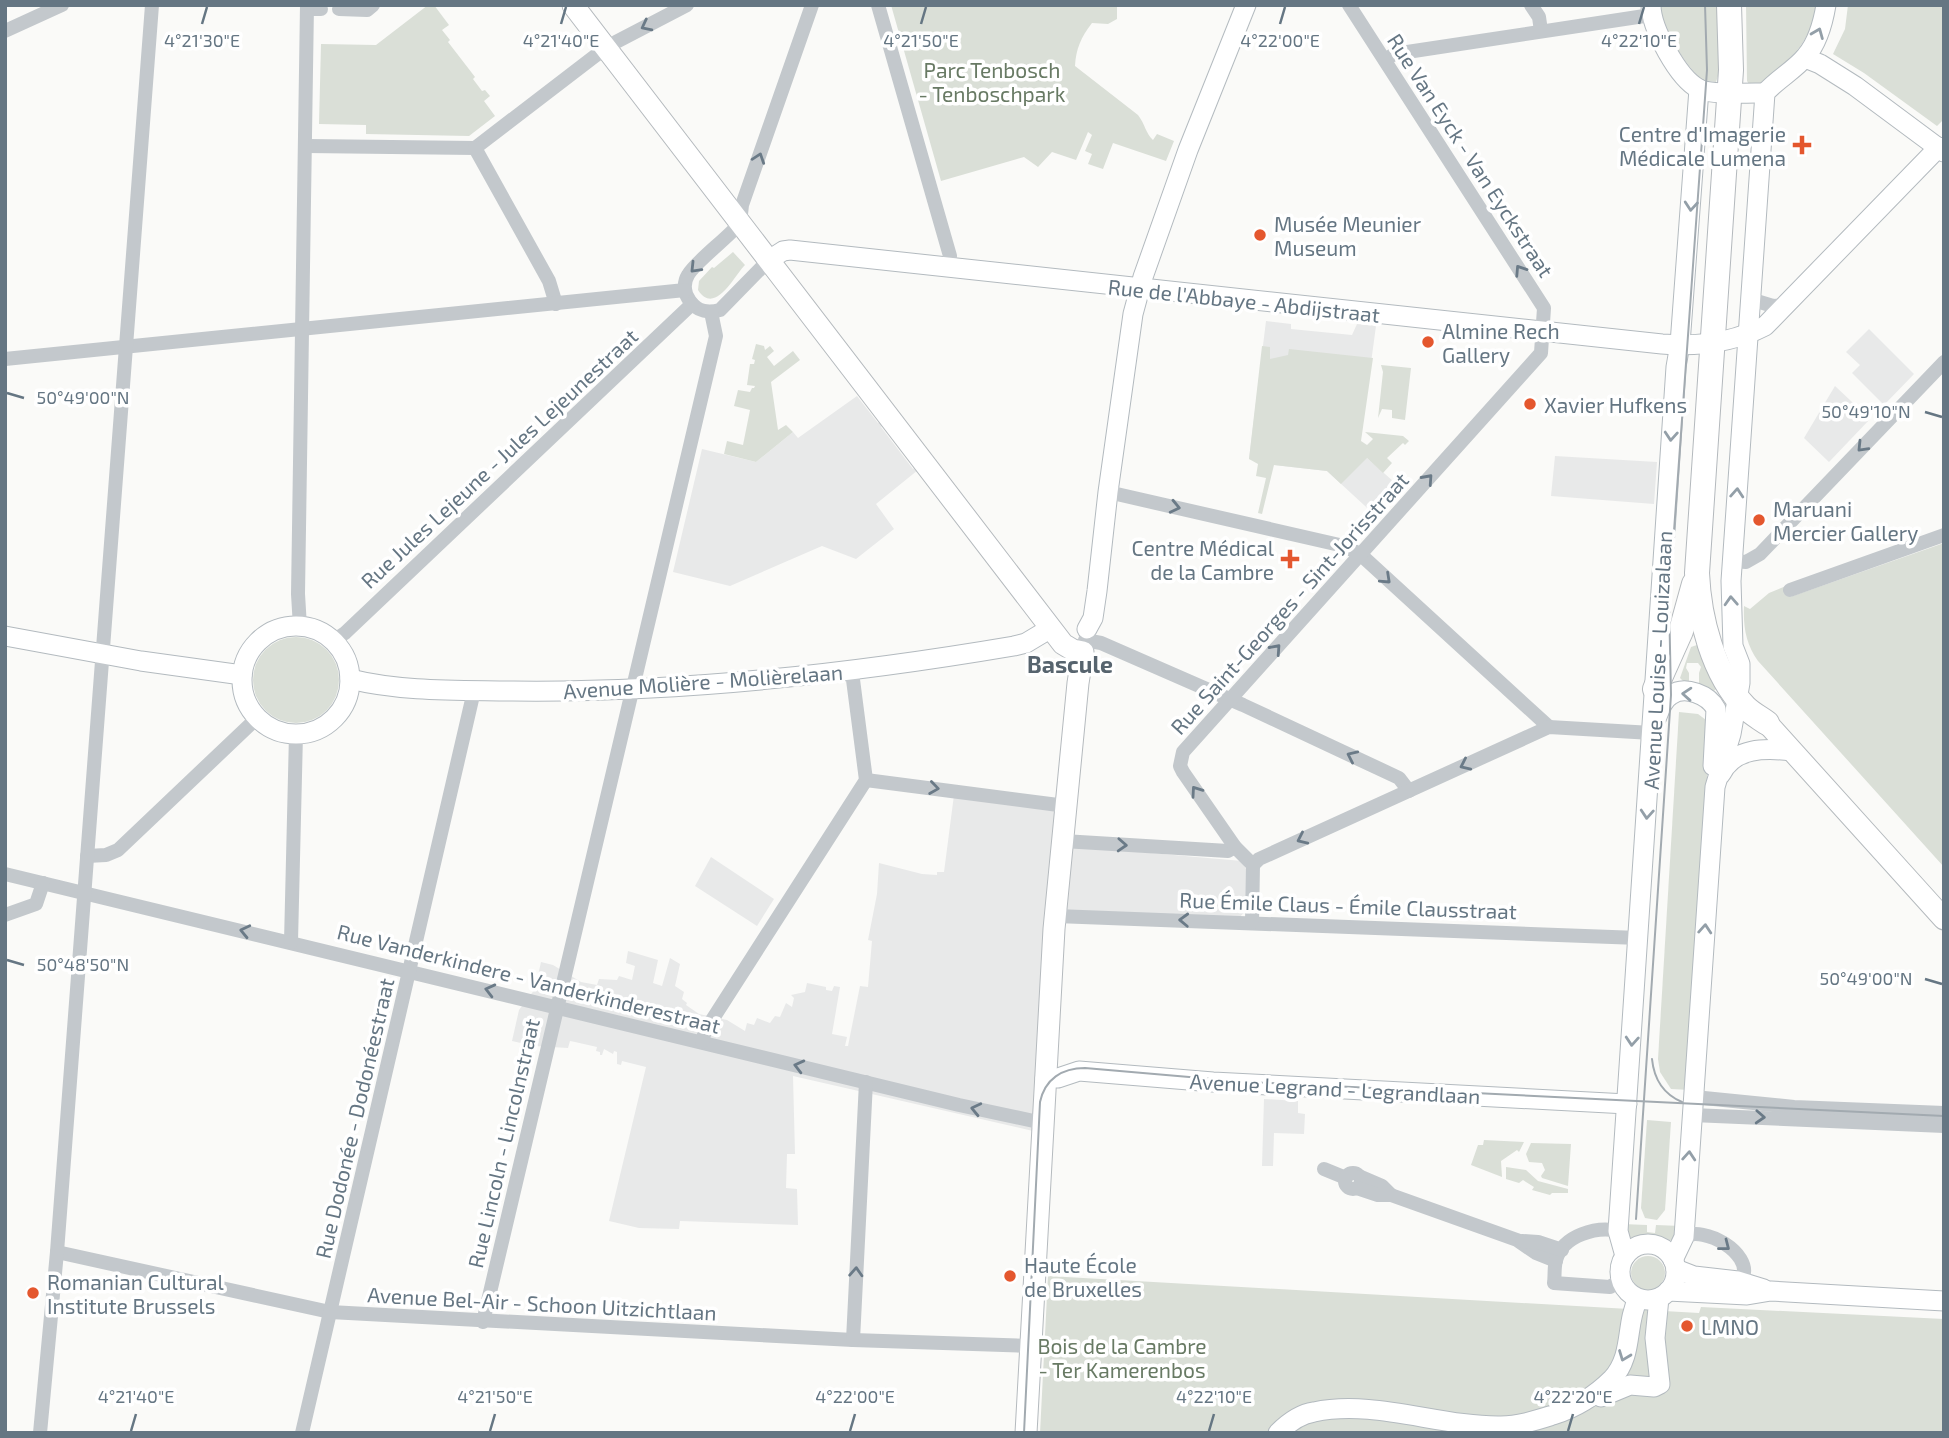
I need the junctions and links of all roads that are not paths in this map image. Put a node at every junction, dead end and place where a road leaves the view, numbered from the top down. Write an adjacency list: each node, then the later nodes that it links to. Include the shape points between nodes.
1 (62, 5): 17 (street)
2 (152, 5): 43 (street)
3 (373, 5): 15 (street, via 367,10)
4 (573, 5): 19 (main road)
5 (687, 5): 19 (street, one-way to 19)
6 (812, 5): 28 (street, one-way to 6, via 742,205)
7 (878, 5): 30 (street, via 950,256)
8 (1246, 5): 31 (main road, via 1188,150)
9 (1349, 5): 21 (street, Rue Van Eyck - Van Eyckstraat)
10 (1531, 5): 18 (street)
11 (1729, 5): 23 (highway, Avenue Louise - Louizalaan)
12 (1740, 5): 23 (highway, Avenue Louise - Louizalaan, via 1742,35)
13 (1826, 5): 20 (main road, one-way to 13, via 1816,41)
14 (312, 8): 25 (street)
15 (340, 9)
16 (1651, 10): 18 (street); 22 (main road, via 1664,46)
17 (5, 31)
18 (1542, 31): 21 (street, via 1394,54)
19 (606, 48): 27 (street); 28 (main road)
20 (1805, 58): 24 (main road); 26 (main road, via 1855,86)
21 (1385, 60): 39 (street, Rue Van Eyck - Van Eyckstraat, one-way to 21, via 1544,307)
22 (1699, 89): 23 (main road); 42 (main road, Avenue Louise - Louizalaan, one-way to 42)
23 (1734, 92): 24 (main road); 41 (highway, Avenue Louise - Louizalaan)
24 (1765, 93): 33 (main road, Avenue Louise - Louizalaan)
25 (307, 146): 27 (street); 38 (street)
26 (1942, 147): 36 (main road)
27 (475, 148): 34 (street, via 550,281)
28 (740, 223): 29 (main road); 32 (street, one-way to 32, via 688,274)
29 (769, 260): 30 (main road, Rue de l'Abbaye - Abdijstraat, via 790,250); 37 (street, via 720,310); 53 (main road)
30 (949, 266): 31 (main road, Rue de l'Abbaye - Abdijstraat)
31 (1140, 289): 39 (main road, Rue de l'Abbaye - Abdijstraat); 46 (main road)
32 (685, 290): 34 (street); 35 (street)
33 (1750, 299): 36 (street); 40 (main road, Avenue Louise - Louizalaan)
34 (555, 304): 38 (street)
35 (692, 304): 37 (street); 56 (street, Rue Jules Lejeune - Jules Lejeunestraat)
36 (1785, 305): 40 (main road, via 1765,326)
37 (712, 312): 61 (street, Rue Lincoln - Lincolnstraat, via 716,336)
38 (303, 330): 43 (street); 52 (street)
39 (1543, 331): 42 (main road, Rue de l'Abbaye - Abdijstraat); 48 (street, Rue Saint-Georges - Sint-Jorisstraat, one-way to 39, via 1541,353)
40 (1748, 335): 41 (main road, Rue de l'Abbaye - Abdijstraat); 49 (main road, Avenue Louise - Louizalaan, one-way to 40)
41 (1716, 342): 42 (main road, Rue de l'Abbaye - Abdijstraat); 50 (highway, Avenue Louise - Louizalaan); 64 (highway, Avenue Louise - Louizalaan, via 1708,588)
42 (1680, 344): 62 (main road, Avenue Louise - Louizalaan, one-way to 62)
43 (127, 348): 44 (street); 57 (street)
44 (5, 359)
45 (1944, 362): 49 (street, one-way to 49, via 1760,554 1746,562)
46 (1108, 492): 48 (street, one-way to 48, via 1344,546); 55 (main road, via 1097,580 1090,590 1085,617)
47 (1944, 535): 51 (street)
48 (1360, 555): 65 (street, Rue Saint-Georges - Sint-Jorisstraat, one-way to 48); 68 (street, one-way to 68)
49 (1732, 561): 64 (main road, Avenue Louise - Louizalaan, one-way to 49)
50 (1696, 573): 62 (highway, via 1681,631); 64 (highway, Avenue Louise - Louizalaan, via 1709,637 1723,673)
51 (1790, 590)
52 (300, 626): 56 (main road); 59 (main road, via 265,636 252,649)
53 (1051, 628): 55 (main road, via 1073,650); 58 (main road, Avenue Molière - Molièrelaan, via 1014,646)
54 (5, 636): 57 (main road)
55 (1085, 640): 65 (street); 75 (main road)
56 (333, 641): 60 (main road, via 345,659)
57 (102, 654): 59 (main road); 78 (street)
58 (852, 671): 61 (main road, Avenue Molière - Molièrelaan); 72 (street)
59 (242, 675): 66 (main road, via 247,702)
60 (350, 679): 63 (main road, Avenue Molière - Molièrelaan, via 380,686); 70 (main road, via 337,715 318,729)
61 (632, 688): 63 (main road, Avenue Molière - Molièrelaan); 90 (street, Rue Lincoln - Lincolnstraat)
62 (1655, 689): 69 (main road, Avenue Louise - Louizalaan)
63 (474, 691): 89 (street, Rue Dodonée - Dodonéestraat)
64 (1739, 691): 67 (highway, Avenue Louise - Louizalaan); 73 (main road, Avenue Louise - Louizalaan)
65 (1231, 700): 74 (street, one-way to 65, via 1399,778); 77 (street, Rue Saint-Georges - Sint-Jorisstraat, one-way to 65, via 1180,766 1183,752)
66 (257, 718): 70 (main road, via 271,728); 78 (street, via 118,850)
67 (1767, 723): 71 (main road)
68 (1549, 727): 69 (street); 74 (street, one-way to 74)
69 (1653, 729): 73 (main road, one-way to 69, via 1716,709 1712,702 1689,691 1675,692 1663,702); 87 (main road, Avenue Louise - Louizalaan, one-way to 87)
70 (296, 734): 88 (street)
71 (1791, 751): 73 (main road, via 1764,748 1733,758); 85 (main road)
72 (866, 780): 75 (street, one-way to 75); 91 (street)
73 (1715, 787): 95 (main road, Avenue Louise - Louizalaan, one-way to 73)
74 (1409, 791): 79 (street, one-way to 79, via 1259,859)
75 (1066, 806): 76 (main road)
76 (1063, 841): 77 (street, one-way to 77, via 1228,851); 84 (main road)
77 (1235, 847): 79 (street, Rue Saint-Georges - Sint-Jorisstraat)
78 (87, 856): 82 (street)
79 (1253, 866): 86 (street)
80 (5, 874): 81 (street, Rue Vanderkindere - Vanderkinderestraat)
81 (43, 883): 82 (street, Rue Vanderkindere - Vanderkinderestraat); 83 (street, via 36,904)
82 (83, 893): 88 (street, Rue Vanderkindere - Vanderkinderestraat, one-way to 82); 102 (street)
83 (5, 915)
84 (1056, 916): 86 (street, Rue Émile Claus - Émile Clausstraat, one-way to 84); 92 (main road)
85 (1944, 919)
86 (1252, 922): 87 (street, Rue Émile Claus - Émile Clausstraat)
87 (1639, 938): 94 (main road, Avenue Louise - Louizalaan, one-way to 94)
88 (291, 942): 89 (street, Rue Vanderkindere - Vanderkinderestraat)
89 (410, 971): 90 (street, Rue Vanderkindere - Vanderkinderestraat, one-way to 89); 112 (street, Rue Dodonée - Dodonéestraat)
90 (557, 1006): 91 (street, Rue Vanderkindere - Vanderkinderestraat); 113 (street, Rue Lincoln - Lincolnstraat)
91 (702, 1042): 93 (street, Rue Vanderkindere - Vanderkinderestraat, one-way to 91)
92 (1045, 1078): 94 (main road, Avenue Legrand - Legrandlaan, via 1080,1071); 97 (main road)
93 (866, 1082): 97 (street, Rue Vanderkindere - Vanderkinderestraat, one-way to 93); 114 (street, one-way to 93)
94 (1627, 1104): 100 (main road, Avenue Louise - Louizalaan)
95 (1693, 1106): 96 (street); 98 (street, one-way to 98); 101 (main road, Avenue Louise - Louizalaan, one-way to 95)
96 (1944, 1113)
97 (1043, 1122): 115 (main road)
98 (1944, 1126)
99 (1324, 1169): 103 (street, via 1378,1195 1391,1195 1517,1240 1536,1253)
100 (1618, 1231): 103 (street, via 1586,1233); 104 (main road, Avenue Louise - Louizalaan)
101 (1684, 1237): 105 (main road, Avenue Louise - Louizalaan); 107 (street, one-way to 107, via 1704,1234 1727,1245 1744,1269)
102 (57, 1252): 112 (street, Avenue Bel-Air - Schoon Uitzichtlaan); 117 (street)
103 (1559, 1255): 106 (street, via 1554,1283 1610,1287)
104 (1625, 1256): 105 (main road, via 1651,1244 1668,1252); 106 (main road)
105 (1675, 1265): 107 (main road, via 1694,1276); 109 (main road, via 1675,1281)
106 (1621, 1280): 110 (main road)
107 (1738, 1280): 108 (main road)
108 (1771, 1291): 109 (main road); 111 (main road)
109 (1664, 1295): 110 (main road); 116 (main road, via 1655,1338 1660,1384 1630,1385)
110 (1638, 1298): 116 (main road, one-way to 116, via 1627,1354 1612,1379)
111 (1944, 1301)
112 (330, 1312): 113 (street, Avenue Bel-Air - Schoon Uitzichtlaan); 118 (street, Rue Dodonée - Dodonéestraat)
113 (483, 1322): 114 (street, Avenue Bel-Air - Schoon Uitzichtlaan)
114 (853, 1340): 115 (street, Avenue Bel-Air - Schoon Uitzichtlaan)
115 (1031, 1346): 119 (main road)
116 (1586, 1400): 120 (main road, via 1565,1411 1510,1426 1340,1409 1312,1412)
117 (40, 1433)
118 (302, 1433)
119 (1026, 1433)
120 (1278, 1433)

